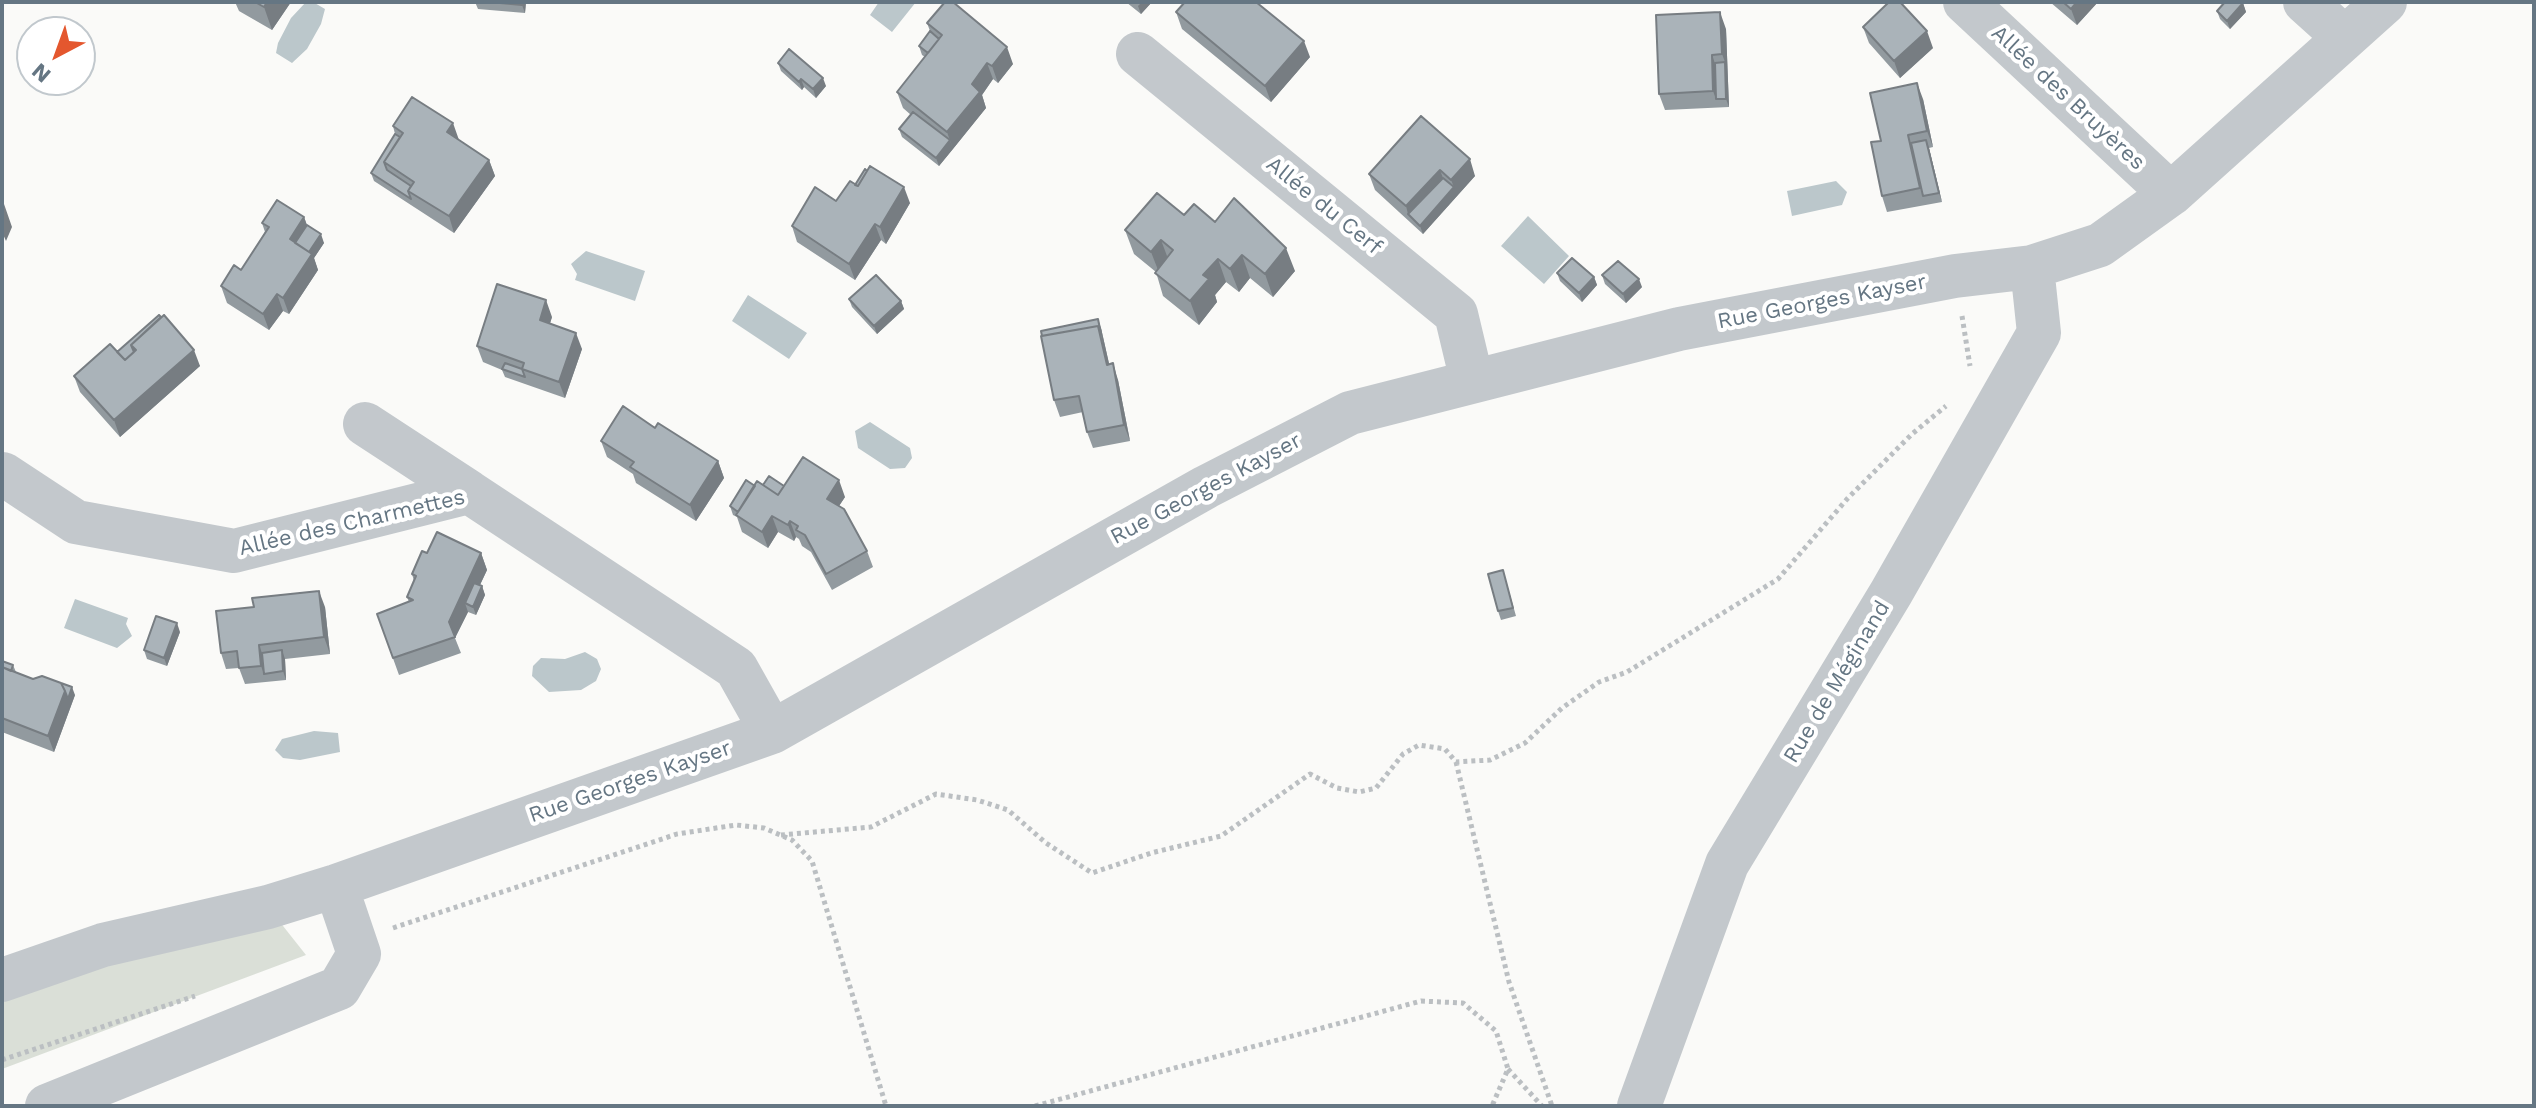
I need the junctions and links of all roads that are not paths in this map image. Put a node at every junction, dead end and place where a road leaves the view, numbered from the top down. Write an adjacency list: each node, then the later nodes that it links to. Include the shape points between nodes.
1 (1965, 2): 6 (street, Allée des Bruyères)
2 (2305, 2): 4 (street)
3 (2385, 2): 4 (street, Rue Georges Kayser)
4 (2345, 38): 6 (street, Rue Georges Kayser)
5 (1138, 54): 8 (street, Allée du Cerf, via 1456,314)
6 (2171, 194): 7 (street, Rue Georges Kayser, via 2100,245)
7 (2032, 267): 8 (street, Rue Georges Kayser, via 1955,276 1679,329); 16 (street, Rue de Méginand, via 2039,333 1891,593 1727,864)
8 (1472, 381): 12 (street, Rue Georges Kayser, via 1350,413 1206,487)
9 (365, 424): 11 (street)
10 (3, 474): 11 (street, Allée des Charmettes, via 76,522 234,551)
11 (469, 492): 12 (street, Allée des Charmettes, via 736,668)
12 (772, 732): 13 (street, Rue Georges Kayser)
13 (336, 886): 14 (street, Rue Georges Kayser, via 103,945); 15 (street, via 359,954 339,988)
14 (2, 980)
15 (47, 1106)
16 (1639, 1106)

